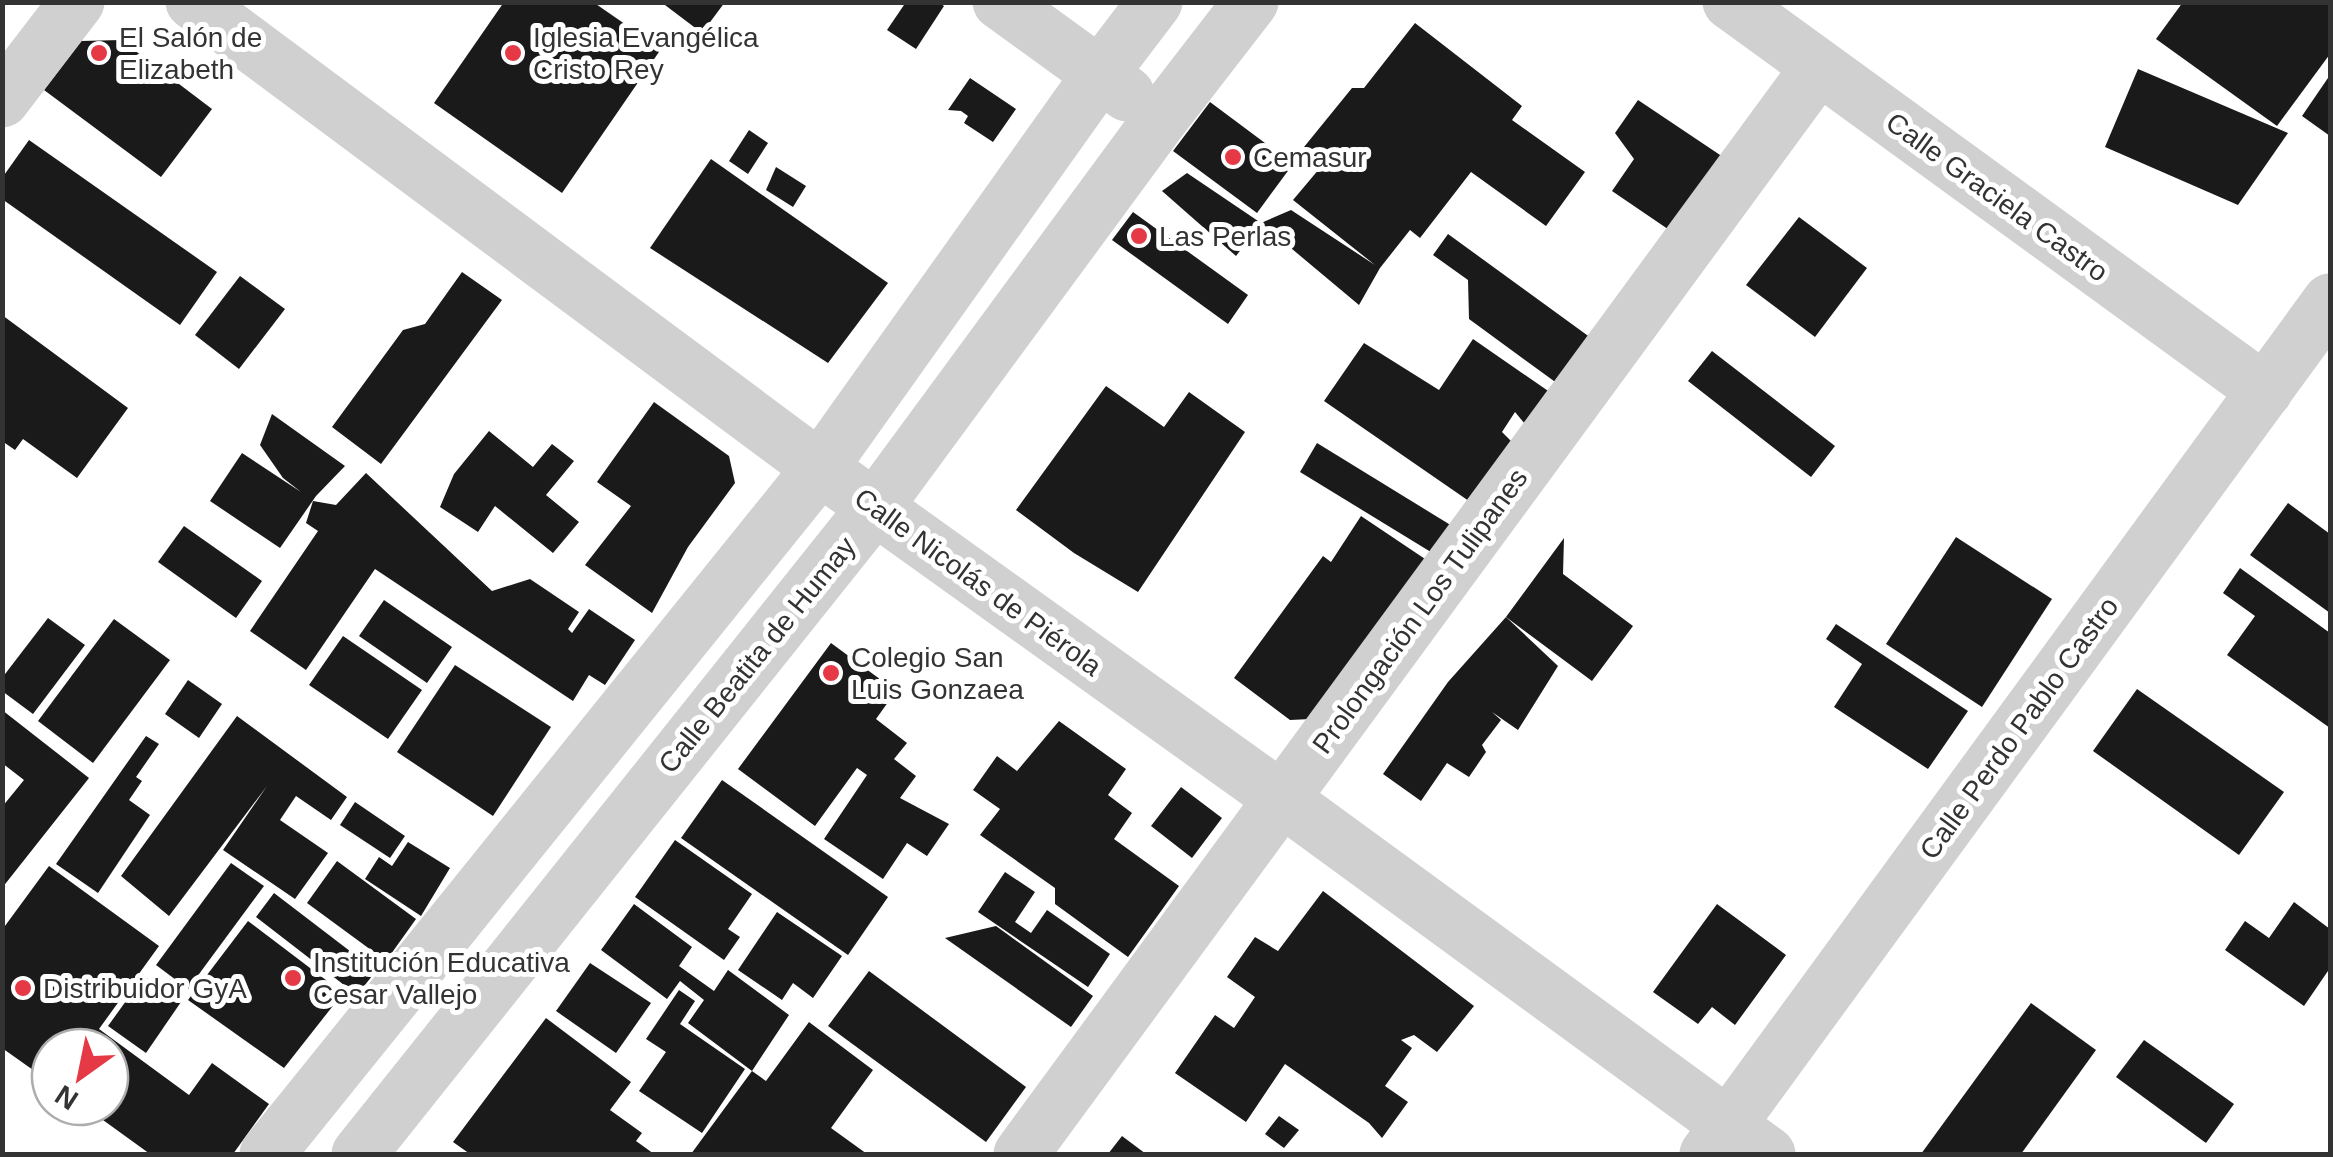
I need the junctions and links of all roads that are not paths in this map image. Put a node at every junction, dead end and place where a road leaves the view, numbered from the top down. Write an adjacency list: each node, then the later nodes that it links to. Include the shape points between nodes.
1 (77, 2): 9 (street)
2 (192, 2): 13 (street, Calle Nicolás de Piérola)
3 (1000, 2): 8 (street)
4 (1155, 2): 8 (street)
5 (1251, 2): 10 (street, Calle Beatita de Humay)
6 (1730, 2): 7 (street, Calle Graciela Castro)
7 (1818, 68): 12 (street, Calle Graciela Castro); 15 (street, Prolongación Los Tulipanes)
8 (1100, 73): 10 (street); 13 (street)
9 (2, 100)
10 (1159, 121): 14 (street, Calle Beatita de Humay)
11 (2330, 301): 12 (street, Calle Perdo Pablo Castro)
12 (2264, 391): 16 (street, Calle Perdo Pablo Castro)
13 (820, 468): 14 (street, Calle Nicolás de Piérola); 17 (street)
14 (875, 508): 15 (street, Calle Nicolás de Piérola); 18 (street, Calle Beatita de Humay)
15 (1282, 799): 16 (street, Calle Nicolás de Piérola); 19 (street, Prolongación Los Tulipanes)
16 (1734, 1145)
17 (267, 1154)
18 (359, 1154)
19 (1021, 1154)

